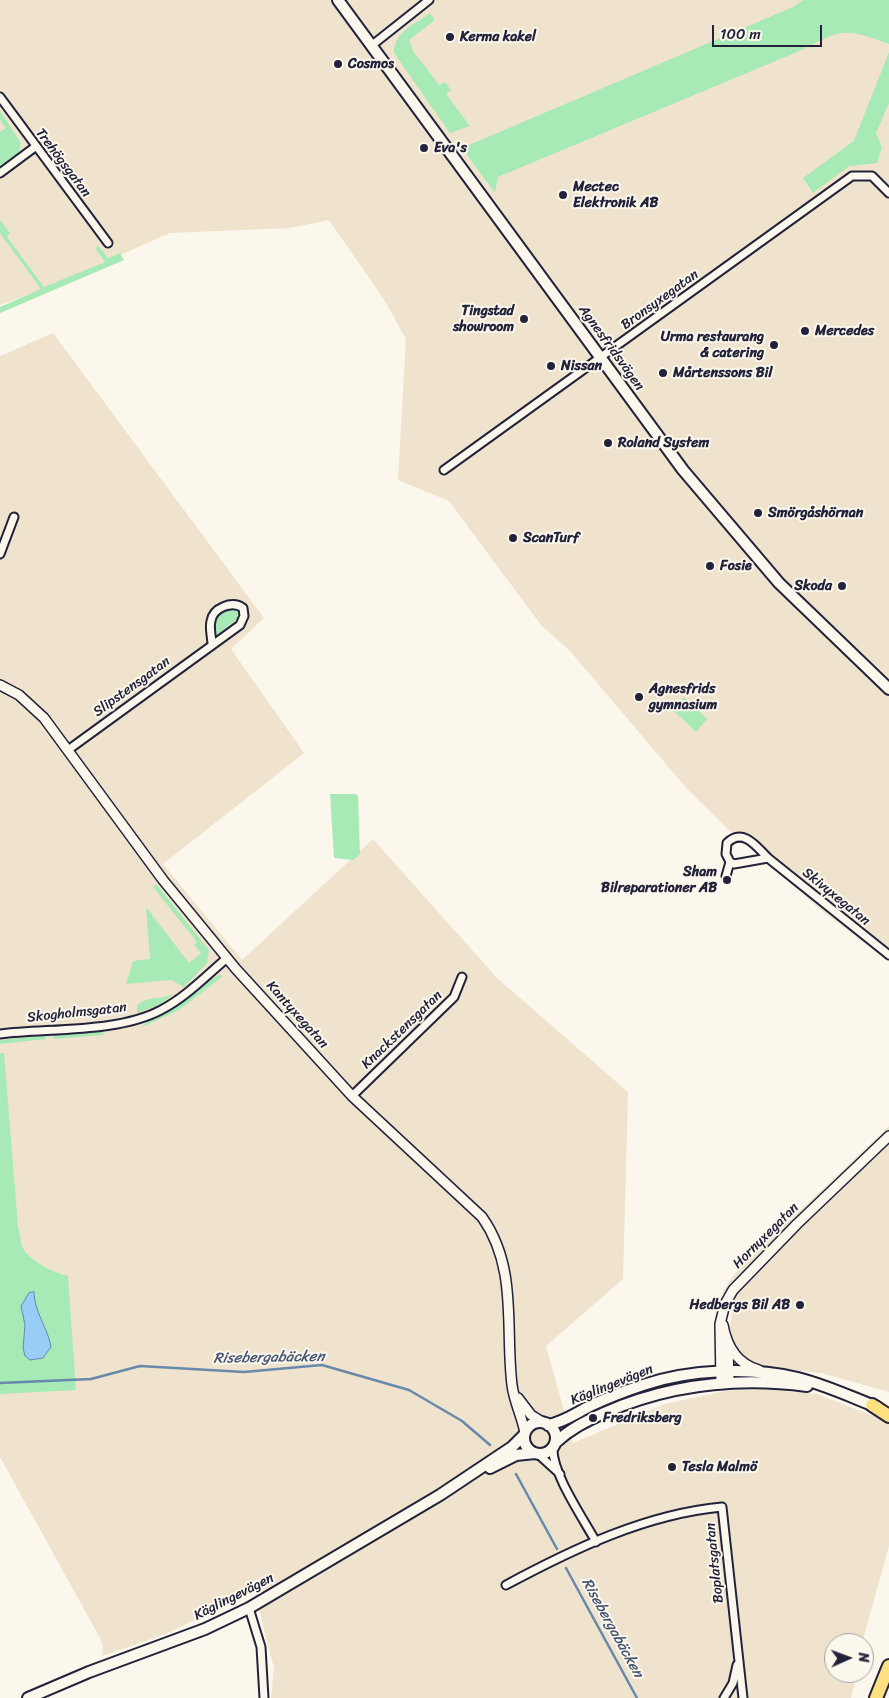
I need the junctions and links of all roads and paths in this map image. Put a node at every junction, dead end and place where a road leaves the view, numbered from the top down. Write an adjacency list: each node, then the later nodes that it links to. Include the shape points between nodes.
1 (338, 0): 3 (main road, Agnesfridsvägen)
2 (429, 0): 3 (street)
3 (371, 46): 9 (main road, Agnesfridsvägen)
4 (0, 97): 5 (street, Trehögsgatan)
5 (35, 147): 6 (street); 8 (street, Trehögsgatan)
6 (0, 173)
7 (889, 193): 9 (street, Bronsyxegatan, via 872,176 852,176)
8 (108, 243)
9 (601, 359): 10 (street, Bronsyxegatan); 15 (main road, Agnesfridsvägen, via 732,531 796,601)
10 (444, 470)
11 (14, 517): 12 (street)
12 (0, 554)
13 (212, 645): 13 (street, Slipstensgatan, via 240,625 244,616 240,605 226,605 213,614 210,623); 16 (street, Slipstensgatan)
14 (0, 685): 16 (street, Kantyxegatan, via 31,705)
15 (889, 689)
16 (68, 750): 21 (street, Kantyxegatan, via 163,880)
17 (768, 858): 18 (street, via 742,864); 18 (street, Skivyxegatan, via 752,842 738,837 727,843 726,854); 20 (street, Skivyxegatan)
18 (730, 862): 19 (street, Skivyxegatan)
19 (726, 876)
20 (889, 956)
21 (227, 958): 23 (street, Skogholmsgatan, via 171,1005 144,1017 121,1024); 24 (street, Kantyxegatan)
22 (462, 977): 24 (street, Knackstensgatan, via 454,997)
23 (0, 1034)
24 (352, 1096): 30 (street, Kantyxegatan, via 472,1206 493,1235 506,1275)
25 (889, 1136): 26 (street, Hornyxegatan, via 741,1280 728,1297)
26 (722, 1314): 27 (street); 29 (street, Hornyxegatan, via 719,1336)
27 (728, 1342): 28 (street, via 737,1358 756,1370); 29 (street)
28 (774, 1374): 29 (main road, Käglingevägen); 31 (main road, Käglingevägen)
29 (725, 1378): 31 (main road, Käglingevägen); 34 (main road, Käglingevägen, via 685,1376 644,1384 559,1422); 36 (main road, Käglingevägen, via 627,1403 575,1426)
30 (512, 1384): 34 (street, Kantyxegatan, via 524,1408); 35 (street, Kantyxegatan)
31 (835, 1390): 32 (main road, Käglingevägen)
32 (872, 1405): 33 (highway)
33 (889, 1412)
34 (546, 1424): 35 (main road, via 531,1425); 36 (main road, via 555,1434)
35 (524, 1434): 37 (main road, via 527,1448); 39 (main road, Käglingevägen, via 512,1447)
36 (554, 1445): 37 (main road, via 546,1453); 38 (street, via 553,1453)
37 (537, 1454): 38 (street); 39 (main road, Käglingevägen, via 516,1454)
38 (560, 1475): 40 (street)
39 (440, 1495): 42 (main road, Käglingevägen)
40 (596, 1542): 41 (street, Boplatsgatan); 43 (street, Boplatsgatan, via 675,1513 722,1508)
41 (506, 1585)
42 (249, 1608): 46 (main road, Käglingevägen, via 196,1633); 47 (street, via 261,1647)
43 (739, 1658): 48 (street, Boplatsgatan, via 733,1683); 49 (street, Boplatsgatan)
44 (889, 1666): 50 (highway)
45 (889, 1687): 51 (highway)
46 (28, 1698)
47 (264, 1698)
48 (724, 1698)
49 (743, 1698)
50 (876, 1698)
51 (884, 1698)

